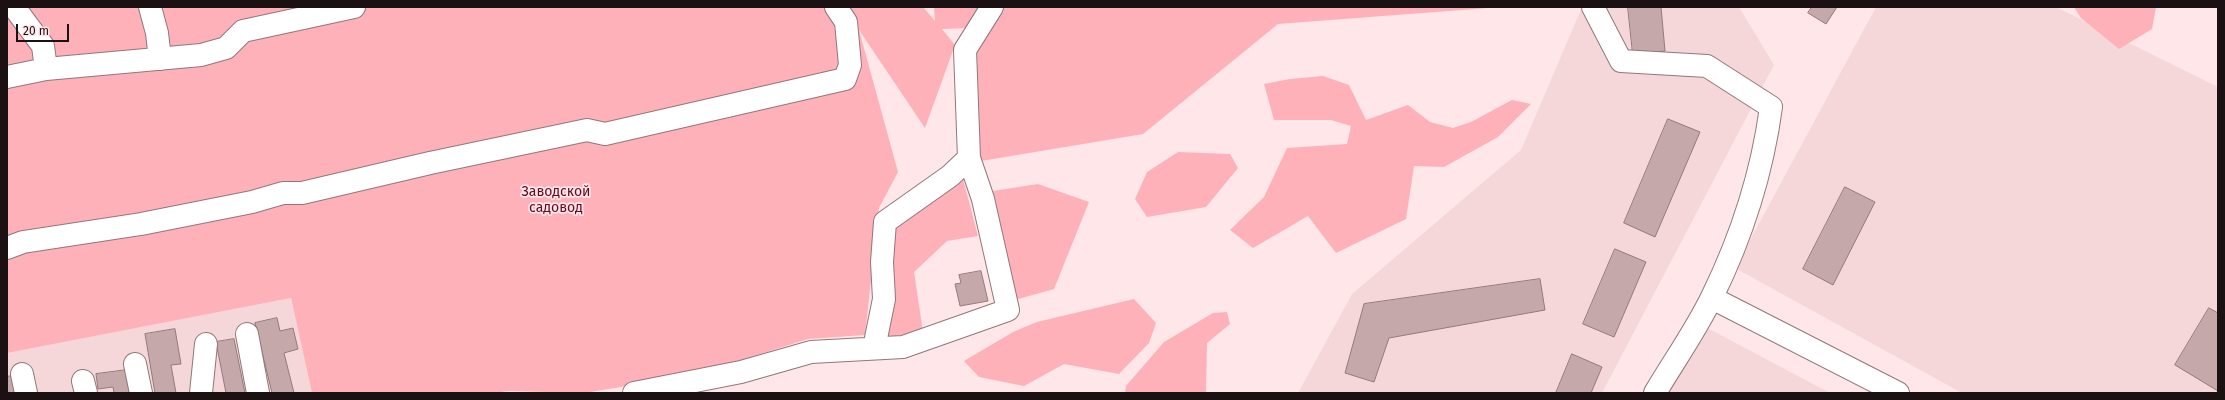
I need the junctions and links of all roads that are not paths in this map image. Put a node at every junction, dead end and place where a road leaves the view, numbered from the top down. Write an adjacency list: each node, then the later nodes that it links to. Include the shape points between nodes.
1 (14, 7): 8 (street, via 43,46)
2 (150, 7): 7 (street)
3 (354, 7): 7 (street, via 243,31 226,48 201,55)
4 (836, 7): 11 (street, via 846,22 850,65 845,79 605,134 586,130 302,193 283,193 252,202 141,224 23,242)
5 (992, 7): 10 (street, via 965,50)
6 (1593, 7): 12 (street, via 1621,62 1707,66 1771,107 1766,150 1742,231)
7 (160, 59): 8 (street)
8 (46, 69): 9 (street)
9 (7, 77)
10 (969, 158): 15 (street, via 950,176 885,222 882,262 884,299); 15 (street, via 983,199 1008,310 903,347)
11 (7, 248)
12 (1712, 298): 21 (street); 22 (street)
13 (247, 334): 19 (street)
14 (206, 344): 18 (street)
15 (874, 348): 20 (street, via 811,352 741,372)
16 (135, 364): 17 (street)
17 (141, 393)
18 (201, 393)
19 (258, 393)
20 (634, 393)
21 (1655, 393)
22 (1898, 393)

